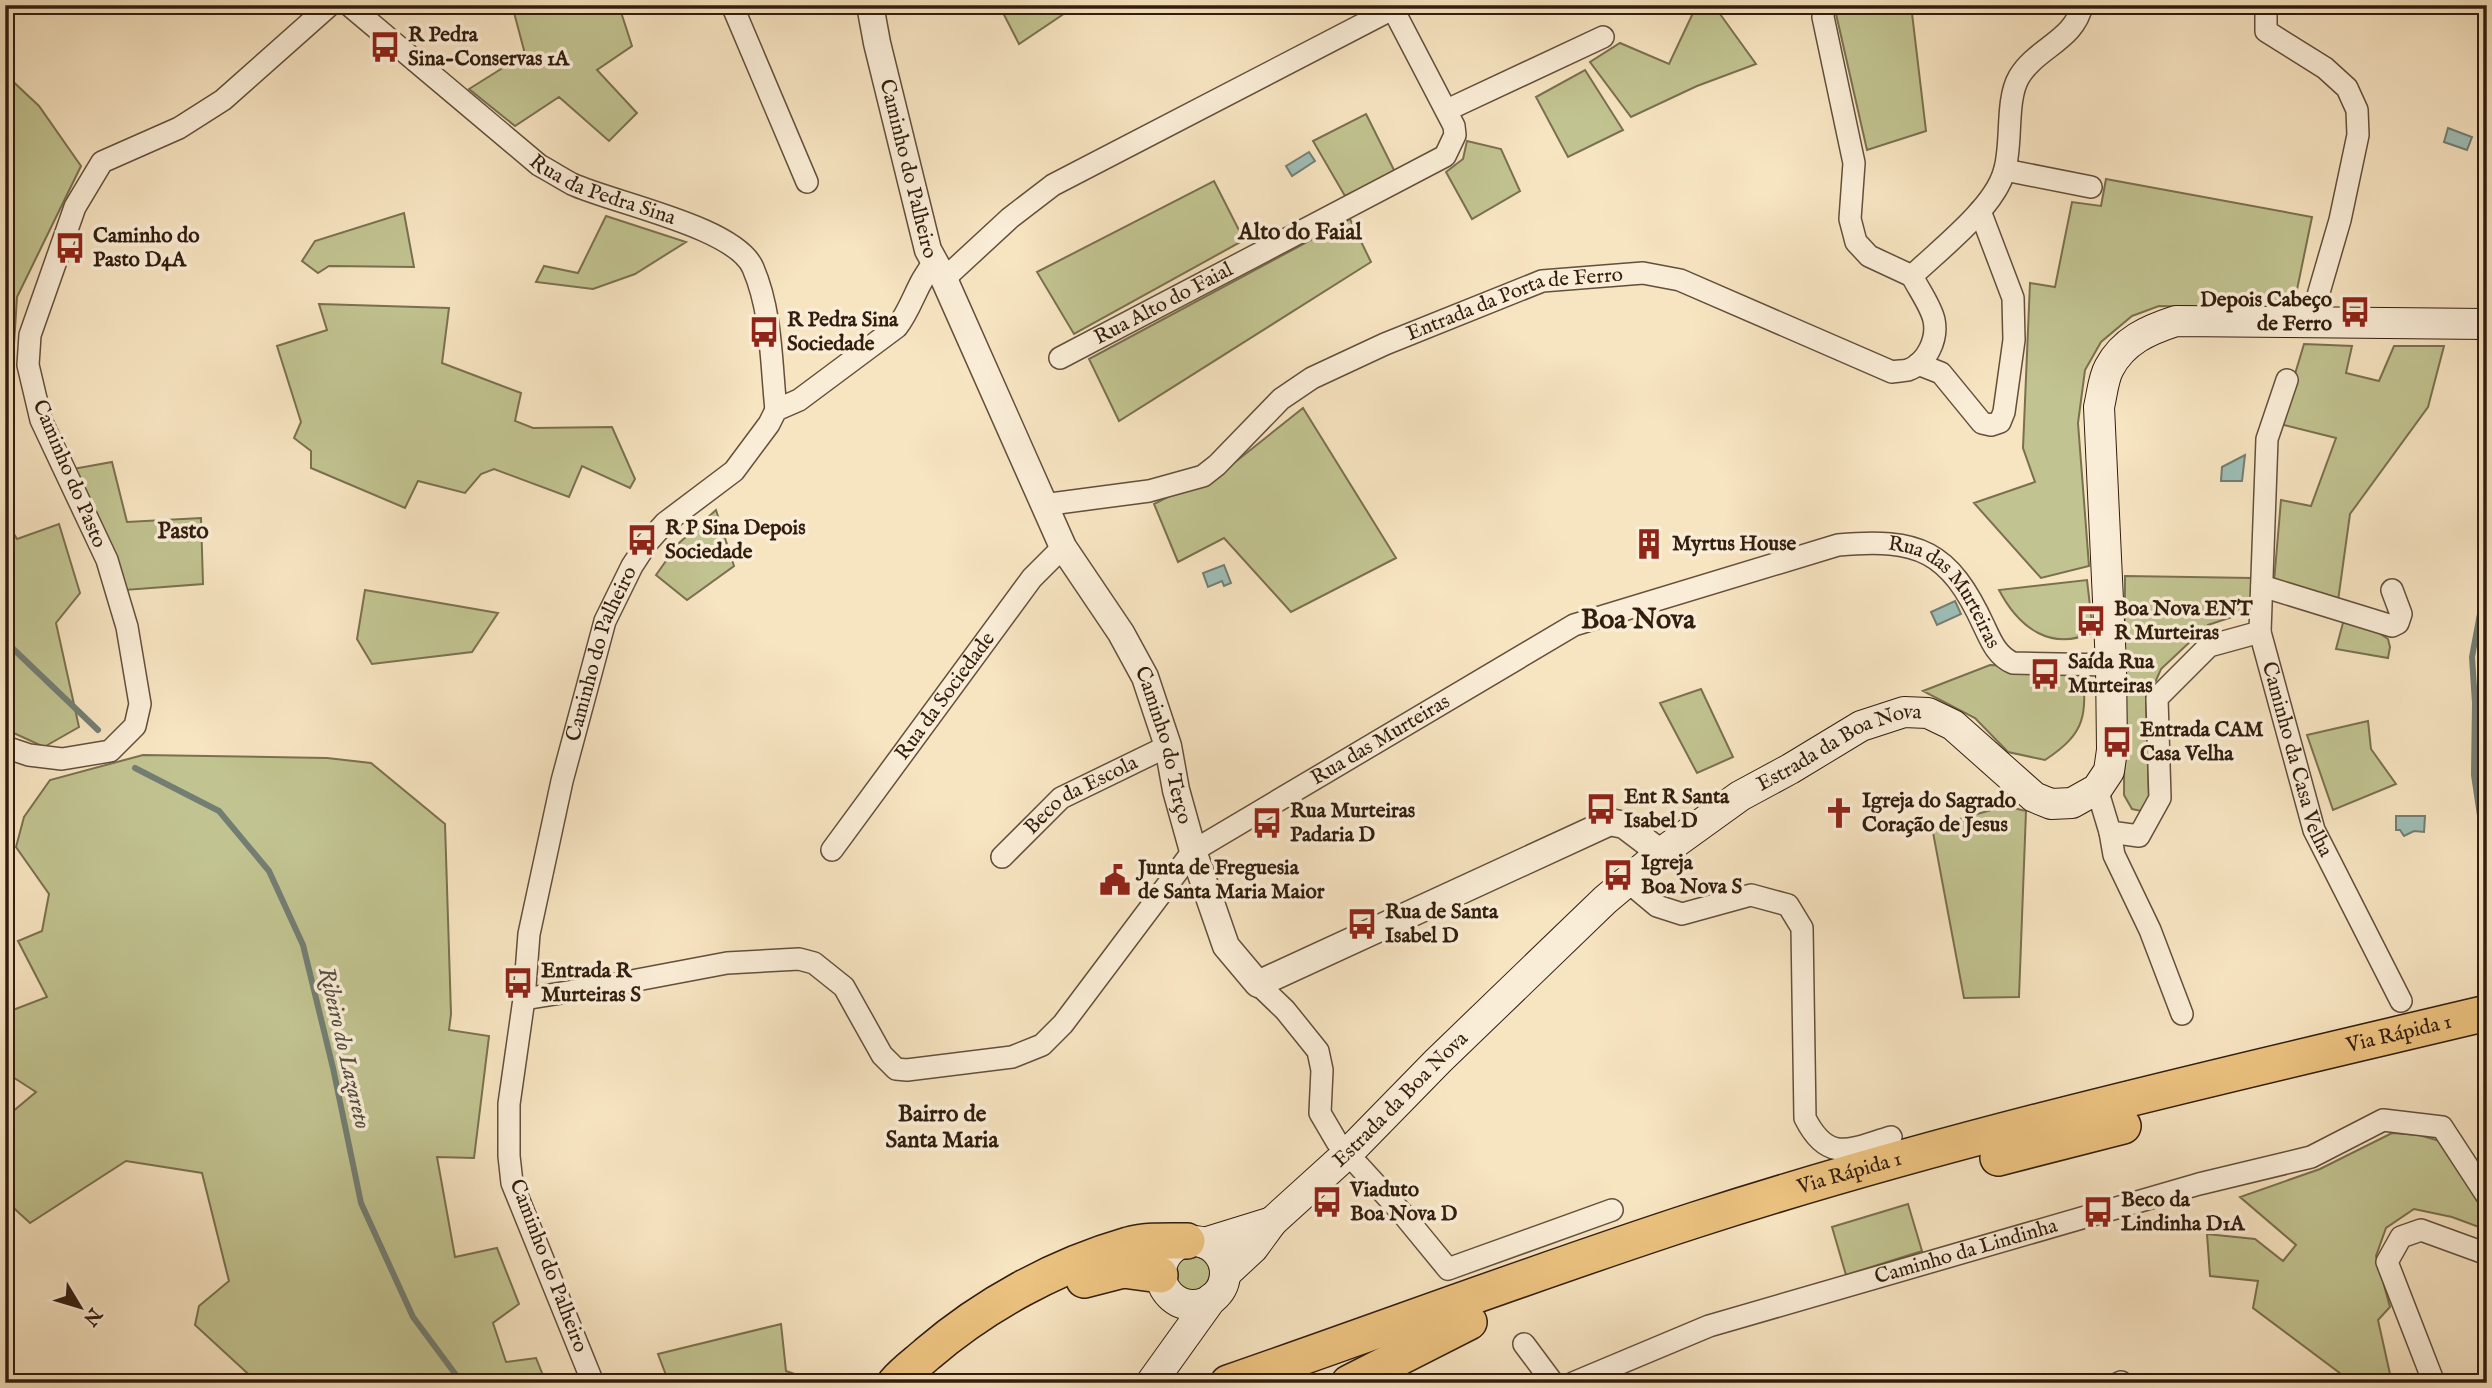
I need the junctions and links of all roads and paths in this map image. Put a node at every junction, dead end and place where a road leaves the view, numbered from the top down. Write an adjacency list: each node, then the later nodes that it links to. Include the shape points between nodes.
1 (330, 5): 30 (street, Caminho do Pasto, via 223,100 179,128 102,162 75,206 30,335 28,365 41,420 107,560 127,627 140,704 135,726 110,751 49,758)
2 (349, 5): 22 (street, Rua da Pedra Sina, via 539,165 571,183 713,234 736,248 752,265 767,317)
3 (732, 5): 12 (street)
4 (870, 5): 15 (street, Caminho do Palheiro, via 923,235)
5 (2082, 5): 11 (street, via 2063,38 2026,65 2017,80)
6 (2266, 5): 17 (street, via 2266,31 2325,68 2347,88 2357,110 2358,135 2340,220)
7 (1396, 7): 10 (street, Rua Alto do Faial); 15 (street, via 1053,186)
8 (1819, 9): 16 (street, via 1854,163 1850,219 1856,242 1869,256)
9 (1603, 37): 10 (street)
10 (1447, 110): 19 (street, Rua Alto do Faial, via 1455,135 1445,156)
11 (2005, 170): 13 (street); 14 (street)
12 (807, 182)
13 (2091, 187)
14 (1980, 211): 16 (street); 20 (street, via 2013,298 2015,318 2000,422 1982,423 1941,373)
15 (939, 271): 22 (street, Caminho do Palheiro, via 919,282 909,311 897,327 799,400); 23 (street, Caminho do Terço)
16 (1912, 276): 20 (street, via 1934,320 1935,335)
17 (2310, 323): 18 (main road); 28 (main road, via 2176,321 2147,330 2124,347 2108,369 2099,407)
18 (2487, 324)
19 (1060, 358)
20 (1918, 364): 23 (street, Entrada da Porta de Ferro, via 1892,372 1680,280 1643,273 1542,281 1312,378 1281,399 1203,476 1149,491)
21 (2287, 380): 25 (street, Caminho da Casa Velha, via 2267,439)
22 (776, 410): 39 (street, Caminho do Palheiro, via 734,471 647,543 605,621 562,781 529,934)
23 (1043, 505): 24 (street, Caminho do Terço)
24 (1063, 547): 29 (street, Caminho do Terço, via 1145,677); 33 (street, Rua da Sociedade, via 1032,578)
25 (2262, 586): 26 (street, via 2392,626 2399,623 2401,614); 27 (street, Caminho da Casa Velha)
26 (2392, 590)
27 (2260, 632): 32 (street, via 2208,646 2157,698 2160,799 2138,836); 40 (street, Caminho da Casa Velha, via 2314,830)
28 (2112, 665): 31 (main road, via 2112,750 2109,771); 34 (street, Rua das Murteiras, via 2013,663 2002,658 1955,574 1926,553 1906,544 1838,545 1574,625)
29 (1168, 746): 34 (street, Caminho do Terço); 36 (street, Beco da Escola, via 1061,798)
30 (5, 747)
31 (2097, 789): 32 (street); 35 (main road, Estrada da Boa Nova, via 2072,803 2051,804 2034,797 1953,725 1928,713 1904,712 1861,726 1740,796)
32 (2110, 832): 42 (street, via 2114,855 2150,930)
33 (832, 850)
34 (1193, 851): 38 (street, Caminho do Terço, via 1226,946); 39 (street, Rua das Murteiras, via 1063,1024 1042,1045 1013,1057 896,1069 882,1055 844,988 814,963 799,959 727,962)
35 (1661, 853): 37 (main road, Estrada da Boa Nova); 38 (street, via 1624,825 1610,821)
36 (1002, 857)
37 (1627, 881): 44 (street, via 1657,906 1682,914 1751,895 1788,905 1802,928 1805,1118 1814,1136 1827,1147 1843,1151); 45 (main road, Estrada da Boa Nova)
38 (1258, 984): 45 (street, Caminho do Terço, via 1318,1051 1320,1113)
39 (524, 999): 57 (street, Caminho do Palheiro, via 509,1104 512,1183)
40 (2401, 1001)
41 (2487, 1013): 56 (highway, Via Rápida 1, via 2044,1120 1883,1165 1696,1220)
42 (2182, 1014)
43 (2487, 1036): 53 (highway, Via Rápida 1, via 1892,1186 1725,1235)
44 (1891, 1137)
45 (1348, 1153): 47 (street, Caminho do Terço, via 1448,1269); 48 (main road, Estrada da Boa Nova)
46 (2487, 1196): 64 (street, Caminho da Lindinha, via 2442,1127 2383,1120 2311,1157 2199,1184 1709,1326)
47 (1612, 1210)
48 (1272, 1222): 49 (main road, Estrada da Boa Nova); 52 (main road, Estrada da Boa Nova)
49 (1196, 1242): 51 (highway); 52 (main road, via 1219,1253 1224,1263)
50 (2487, 1254): 65 (street, via 2421,1230 2401,1237 2387,1262)
51 (1160, 1273): 52 (main road, via 1200,1304); 55 (main road); 58 (highway, via 1130,1244 1098,1255 1019,1289 943,1341); 59 (highway, via 1123,1270 1078,1281 1015,1312 943,1363)
52 (1219, 1286): 55 (main road, Estrada da Boa Nova)
53 (1469, 1322): 61 (highway, Via Rápida 1); 62 (highway)
54 (1524, 1344): 63 (street)
55 (1178, 1348): 60 (main road, Estrada da Boa Nova)
56 (1233, 1381)
57 (593, 1383)
58 (895, 1383)
59 (923, 1383)
60 (1151, 1383)
61 (1297, 1383)
62 (1349, 1383)
63 (1553, 1383)
64 (1573, 1383)
65 (2434, 1383)

